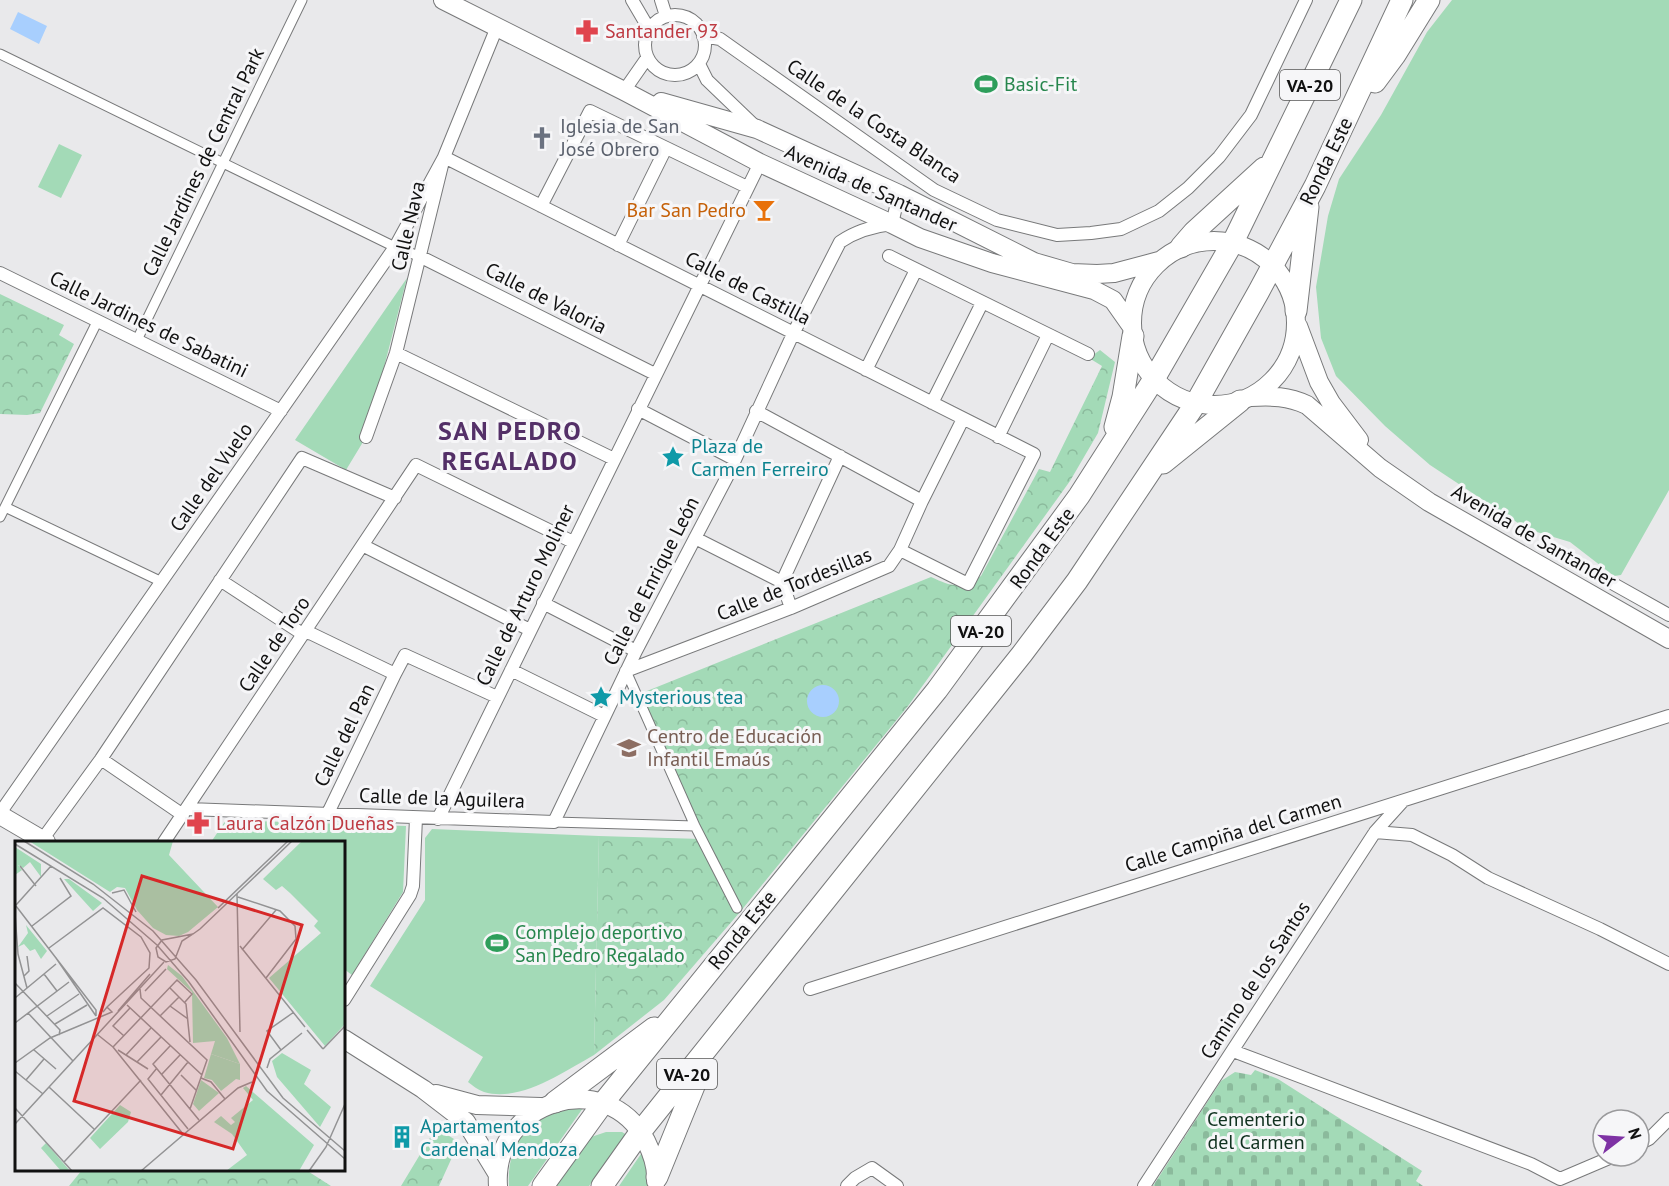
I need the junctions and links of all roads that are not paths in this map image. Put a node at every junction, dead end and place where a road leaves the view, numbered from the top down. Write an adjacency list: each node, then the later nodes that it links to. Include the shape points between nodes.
1 (302, 0): 23 (street, Calle Jardines de Central Park)
2 (443, 0): 10 (main road, Avenida de Santander)
3 (632, 0): 11 (street)
4 (661, 0): 9 (street)
5 (1306, 0): 12 (street, Calle de la Costa Blanca, via 1251,115 1219,157 1159,210 1121,229 1091,233 1057,235 997,220 934,190 720,39)
6 (1351, 0): 21 (highway, Ronda Este / VA-20)
7 (1402, 0): 17 (highway, Ronda Este / VA-20)
8 (1429, 0): 17 (highway)
9 (666, 16): 11 (street); 12 (street, via 688,18)
10 (497, 27): 16 (main road, Avenida de Santander); 20 (street, Calle Nava)
11 (649, 29): 14 (street, via 644,44)
12 (704, 36): 15 (street)
13 (0, 54): 23 (street)
14 (647, 58): 15 (street, via 671,76 684,74); 16 (street)
15 (699, 64): 18 (street, Avenida de Santander, via 707,80)
16 (624, 91): 18 (main road, Avenida de Santander); 22 (main road, Avenida de Santander)
17 (1343, 127): 26 (highway, Ronda Este / VA-20)
18 (758, 129): 25 (main road, Avenida de Santander)
19 (666, 148): 24 (street); 27 (street, via 590,111); 30 (street)
20 (444, 157): 27 (street, Calle de Castilla); 31 (street, Calle del Vuelo); 34 (street, Calle Nava)
21 (1273, 160): 29 (highway, Ronda Este / VA-20); 32 (highway)
22 (760, 163): 24 (street, Calle de Arturo Moliner); 28 (main road, Avenida de Santander)
23 (222, 164): 31 (street); 46 (street, Calle Jardines de Central Park)
24 (747, 187): 39 (street, Calle de Arturo Moliner)
25 (899, 194): 28 (street); 35 (main road, Avenida de Santander, via 1034,262 1072,273 1114,273)
26 (1308, 198): 36 (highway, Ronda Este / VA-20); 41 (highway)
27 (541, 206): 30 (street, Calle de Castilla)
28 (892, 224): 43 (main road, Avenida de Santander, via 914,236 992,263 1095,290 1113,300); 44 (street, Calle de Enrique León, via 872,226 840,242)
29 (1233, 242): 32 (main road, via 1207,240); 36 (main road, via 1255,250); 51 (highway, Ronda Este / VA-20)
30 (618, 245): 39 (street, Calle de Castilla)
31 (395, 247): 34 (street); 56 (street, Calle del Vuelo)
32 (1181, 247): 35 (main road)
33 (890, 256): 37 (street)
34 (421, 257): 47 (street, Calle Nava); 50 (street, Calle de Valoria)
35 (1159, 261): 43 (main road, via 1139,288)
36 (1273, 265): 41 (main road, Avenida de Santander, via 1287,284); 54 (highway, Ronda Este / VA-20)
37 (916, 270): 40 (street); 49 (street)
38 (0, 273): 42 (street, Calle Jardines de Sabatini)
39 (699, 285): 44 (street, Calle de Castilla); 50 (street, Calle de Arturo Moliner)
40 (982, 303): 45 (street); 53 (street)
41 (1296, 317): 52 (main road, via 1294,346 1288,359 1276,377); 65 (main road, Avenida de Santander, via 1319,382)
42 (98, 320): 46 (street, Calle Jardines de Sabatini); 69 (street)
43 (1132, 332): 51 (main road, via 1143,365); 61 (highway)
44 (793, 334): 49 (street, Calle de Castilla); 57 (street, Calle de Enrique León)
45 (1048, 335): 48 (street); 60 (street)
46 (137, 340): 56 (street, Calle Jardines de Sabatini)
47 (396, 354): 59 (street, Calle Nava); 63 (street)
48 (1088, 354)
49 (866, 370): 53 (street, Calle de Castilla)
50 (655, 374): 55 (street, Calle de Arturo Moliner)
51 (1154, 379): 54 (main road, via 1175,395); 61 (highway, Ronda Este / VA-20)
52 (1246, 399): 54 (main road, Avenida de Santander, via 1216,405); 65 (main road, Avenida de Santander, via 1278,395 1307,405); 66 (highway)
53 (932, 403): 58 (street, Calle de Castilla)
54 (1196, 403): 66 (highway, Ronda Este / VA-20)
55 (638, 410): 63 (street, Calle de Arturo Moliner); 64 (street)
56 (282, 411): 76 (street, Calle del Vuelo)
57 (756, 411): 62 (street); 64 (street, Calle de Enrique León)
58 (963, 419): 60 (street, Calle de Castilla); 68 (street, Calle de Tordesillas)
59 (366, 437)
60 (998, 437): 74 (street, Calle de Castilla, via 1034,454 968,584)
61 (1111, 446): 108 (highway, Ronda Este / VA-20, via 937,690)
62 (840, 456): 68 (street); 77 (street)
63 (614, 459): 72 (street, Calle de Arturo Moliner)
64 (734, 459): 71 (street, Calle de Enrique León)
65 (1380, 468): 84 (main road, Avenida de Santander, via 1429,502)
66 (1149, 475): 110 (highway, Ronda Este / VA-20, via 1022,654)
67 (395, 498): 72 (street, Calle de Toro, via 416,465); 73 (street, Calle de Toro); 75 (street, via 302,458)
68 (922, 501): 74 (street, Calle de Tordesillas)
69 (5, 507): 70 (street); 76 (street)
70 (0, 517)
71 (694, 538): 77 (street); 85 (street, Calle de Enrique León)
72 (573, 542): 79 (street, Calle de Arturo Moliner)
73 (364, 546): 82 (street); 83 (street, Calle de Toro)
74 (900, 550): 80 (street, Calle de Tordesillas, via 889,566)
75 (220, 580): 83 (street); 92 (street)
76 (162, 582): 96 (street, Calle del Vuelo)
77 (782, 582): 80 (street)
78 (1610, 582): 81 (street, Avenida de Santander)
79 (543, 603): 82 (street, Calle de Arturo Moliner); 85 (street)
80 (791, 608): 87 (street, Calle de Tordesillas)
81 (1669, 615)
82 (530, 630): 86 (street, Calle de Arturo Moliner)
83 (305, 632): 88 (street); 94 (street, Calle de Toro)
84 (1669, 639)
85 (636, 651): 87 (street, Calle de Enrique León)
86 (510, 670): 89 (street, Calle de Arturo Moliner); 90 (street)
87 (626, 671): 90 (street, Calle de Enrique León); 100 (street)
88 (395, 674): 89 (street, via 405,655); 95 (street, Calle del Pan)
89 (497, 697): 98 (street, Calle de Arturo Moliner)
90 (604, 716): 99 (street, Calle de Enrique León)
91 (1669, 716): 93 (street, Calle Campiña del Carmen)
92 (100, 759): 94 (street); 102 (street)
93 (1404, 800): 101 (street, Camino de los Santos); 106 (street, Calle Campiña del Carmen)
94 (185, 812): 95 (street, Calle de la Aguilera); 103 (street, Calle de Toro)
95 (328, 813): 97 (street, Calle de la Aguilera)
96 (0, 814): 102 (main road)
97 (416, 818): 98 (street, Calle de la Aguilera); 107 (street, via 410,895)
98 (438, 819): 99 (street, Calle de la Aguilera)
99 (554, 822): 100 (street, Calle de la Aguilera)
100 (695, 826): 104 (street)
101 (1375, 832): 105 (street, via 1412,835 1488,878); 111 (street, Camino de los Santos)
102 (44, 841)
103 (165, 841)
104 (737, 908)
105 (1669, 964)
106 (810, 989)
107 (345, 998)
108 (676, 1012): 113 (highway, Ronda Este / VA-20); 114 (highway)
109 (345, 1040): 112 (main road)
110 (710, 1047): 116 (highway, Ronda Este / VA-20); 120 (highway)
111 (1233, 1051): 118 (street, via 1531,1164 1560,1179); 125 (street, Camino de los Santos)
112 (423, 1089): 114 (main road, via 477,1105); 119 (main road, via 466,1122)
113 (603, 1103): 114 (main road, via 579,1099); 116 (main road, via 624,1114); 121 (highway, Ronda Este / VA-20)
114 (548, 1105): 119 (main road, via 523,1120 509,1137 500,1157)
115 (1669, 1119): 117 (street)
116 (641, 1131): 120 (main road, via 652,1153); 122 (highway, Ronda Este / VA-20)
117 (1651, 1137)
118 (1591, 1166)
119 (498, 1180)
120 (656, 1182)
121 (543, 1186)
122 (602, 1186)
123 (847, 1186): 124 (street, via 872,1168)
124 (897, 1186)
125 (1144, 1186)

